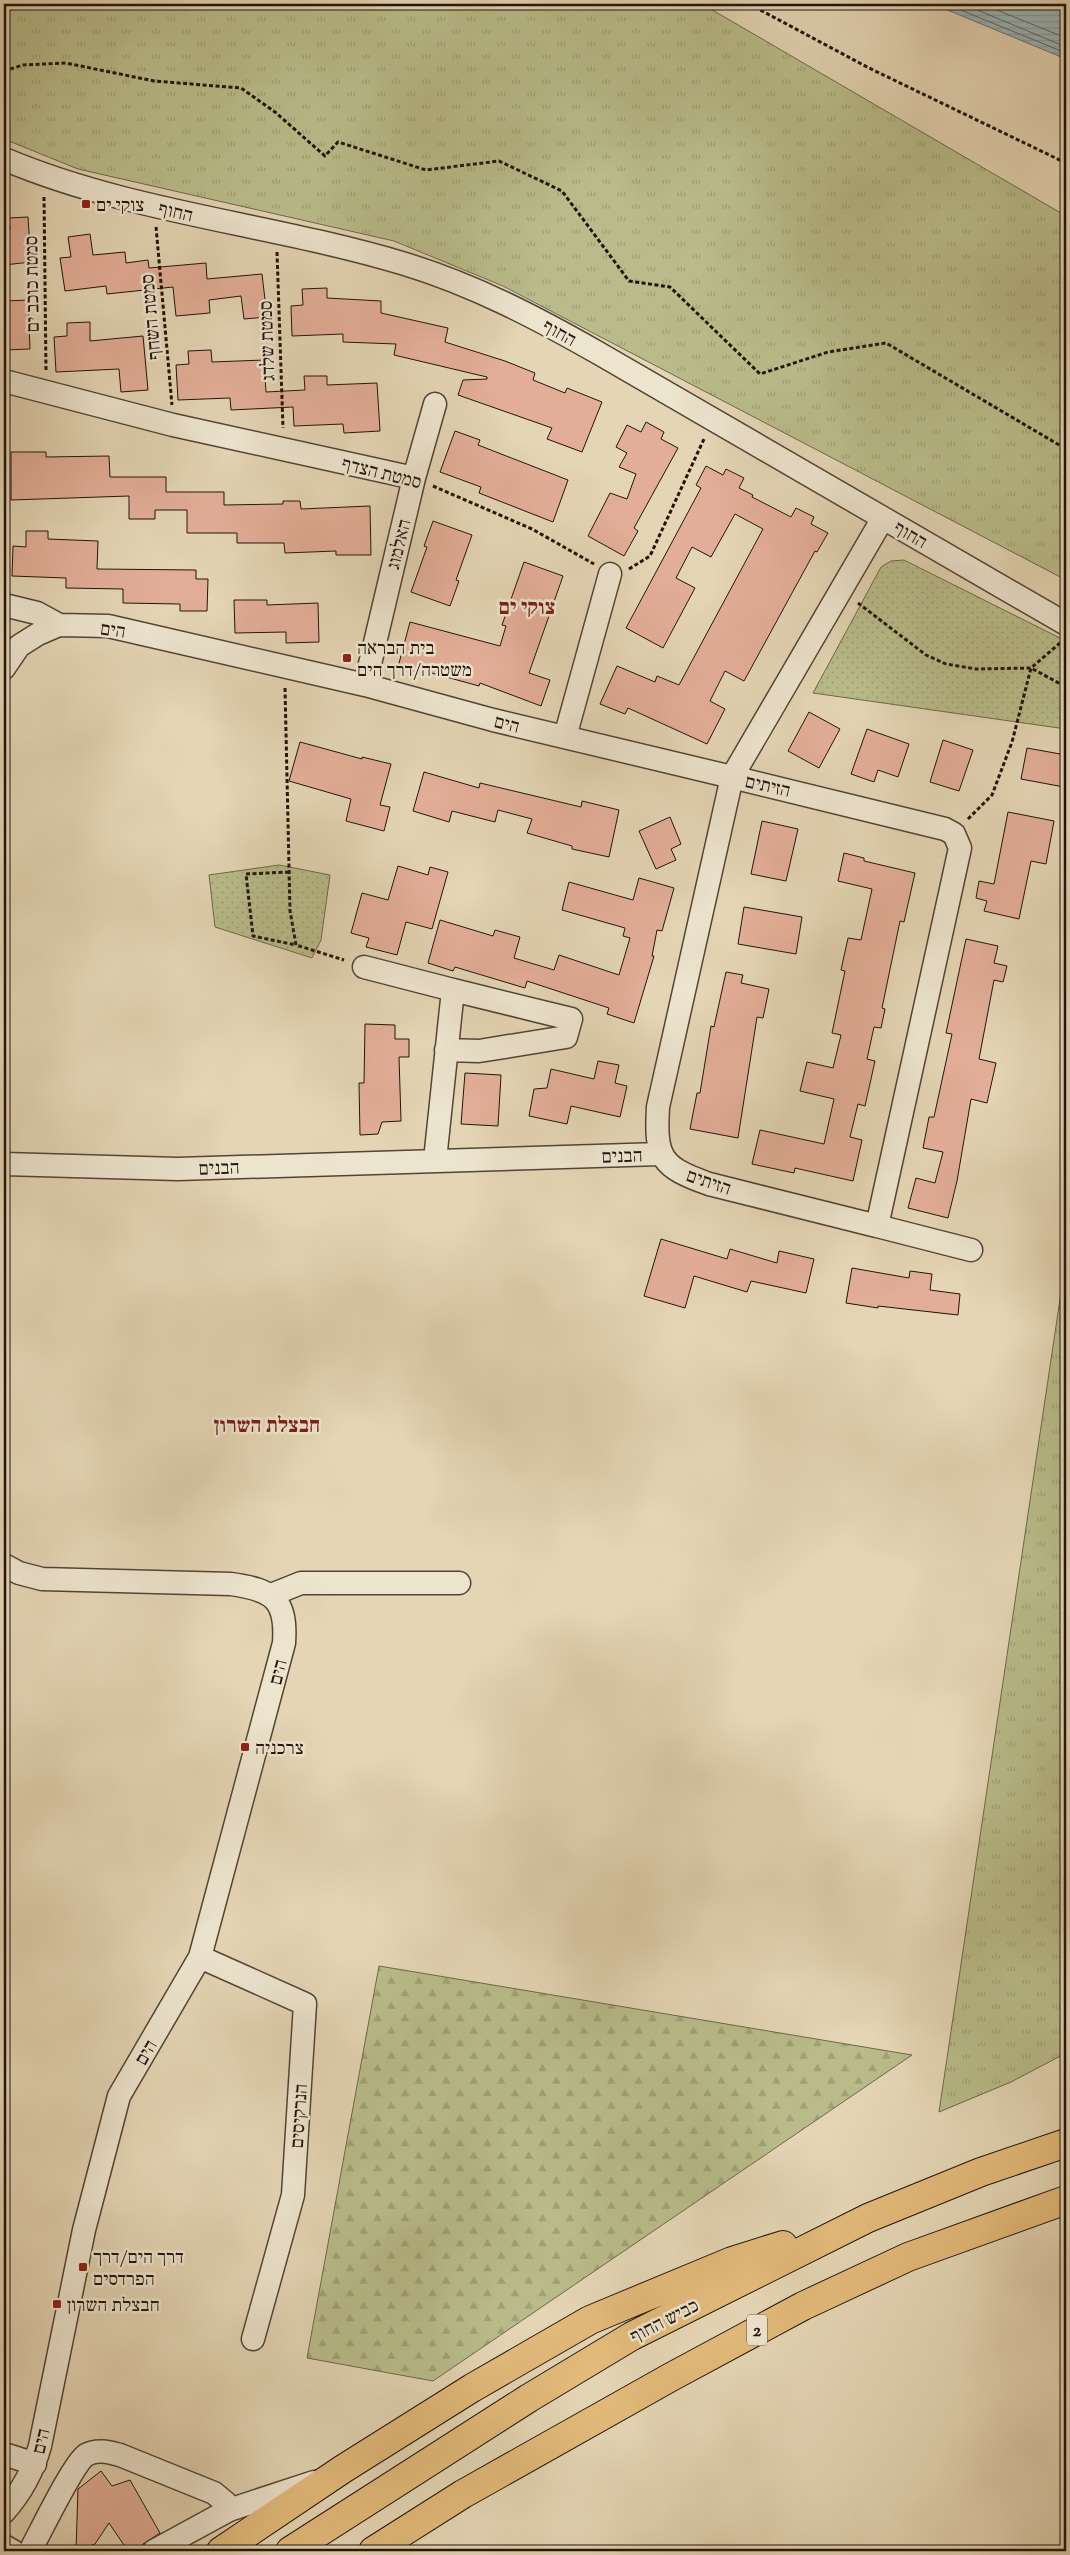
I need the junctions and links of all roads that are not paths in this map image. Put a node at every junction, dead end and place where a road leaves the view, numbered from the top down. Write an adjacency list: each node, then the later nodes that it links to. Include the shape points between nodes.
1 (4, 159): 5 (street, החוף, via 154,206 403,263 473,288 529,314)
2 (4, 381): 4 (street, סמטת הצדף, via 173,425)
3 (435, 404): 4 (street, האלמוג)
4 (414, 478): 11 (street, האלמוג)
5 (883, 518): 8 (street, החוף); 13 (street)
6 (610, 574): 12 (street)
7 (4, 605): 9 (street, via 38,613)
8 (1066, 624)
9 (59, 626): 10 (street, הים, via 19,646); 11 (street, הים, via 108,626)
10 (4, 668)
11 (365, 685): 12 (street, הים)
12 (565, 737): 13 (street, הים)
13 (732, 777): 17 (street, הזיתים, via 658,1107 656,1131); 20 (street, הזיתים, via 945,829 954,834 960,848)
14 (364, 967): 15 (street)
15 (453, 990): 16 (street); 16 (street, via 571,1019 566,1037 479,1051)
16 (446, 1050): 18 (street)
17 (660, 1154): 18 (street, הבנים); 20 (street, הזיתים, via 686,1176 709,1184)
18 (435, 1160): 19 (street, הבנים, via 178,1169)
19 (4, 1164)
20 (878, 1226): 21 (street, הזיתים)
21 (971, 1250)
22 (4, 1566): 24 (street, via 42,1579 232,1584)
23 (459, 1583): 24 (street, via 301,1583)
24 (272, 1595): 25 (street, הים, via 282,1609 284,1643)
25 (200, 1957): 29 (street, הנרקיסים, via 305,2004 293,2195); 31 (street, הים, via 119,2096 84,2230)
26 (1066, 2143): 28 (highway, כביש החוף, via 981,2172)
27 (1066, 2200): 33 (highway, 2, via 908,2257 803,2306 671,2376)
28 (868, 2218): 32 (highway, via 732,2261 590,2320 472,2388); 41 (highway, כביש החוף, via 632,2336)
29 (253, 2338)
30 (4, 2454): 31 (street)
31 (35, 2464): 35 (street, הים)
32 (332, 2476): 34 (street); 40 (highway)
33 (463, 2494): 42 (highway, 2); 43 (highway)
34 (228, 2510): 38 (street, via 226,2503 214,2493 114,2453 96,2452 80,2460); 39 (street)
35 (4, 2512)
36 (4, 2546): 37 (street)
37 (13, 2551)
38 (30, 2551)
39 (154, 2551)
40 (221, 2551)
41 (290, 2551)
42 (373, 2551)
43 (387, 2551)

